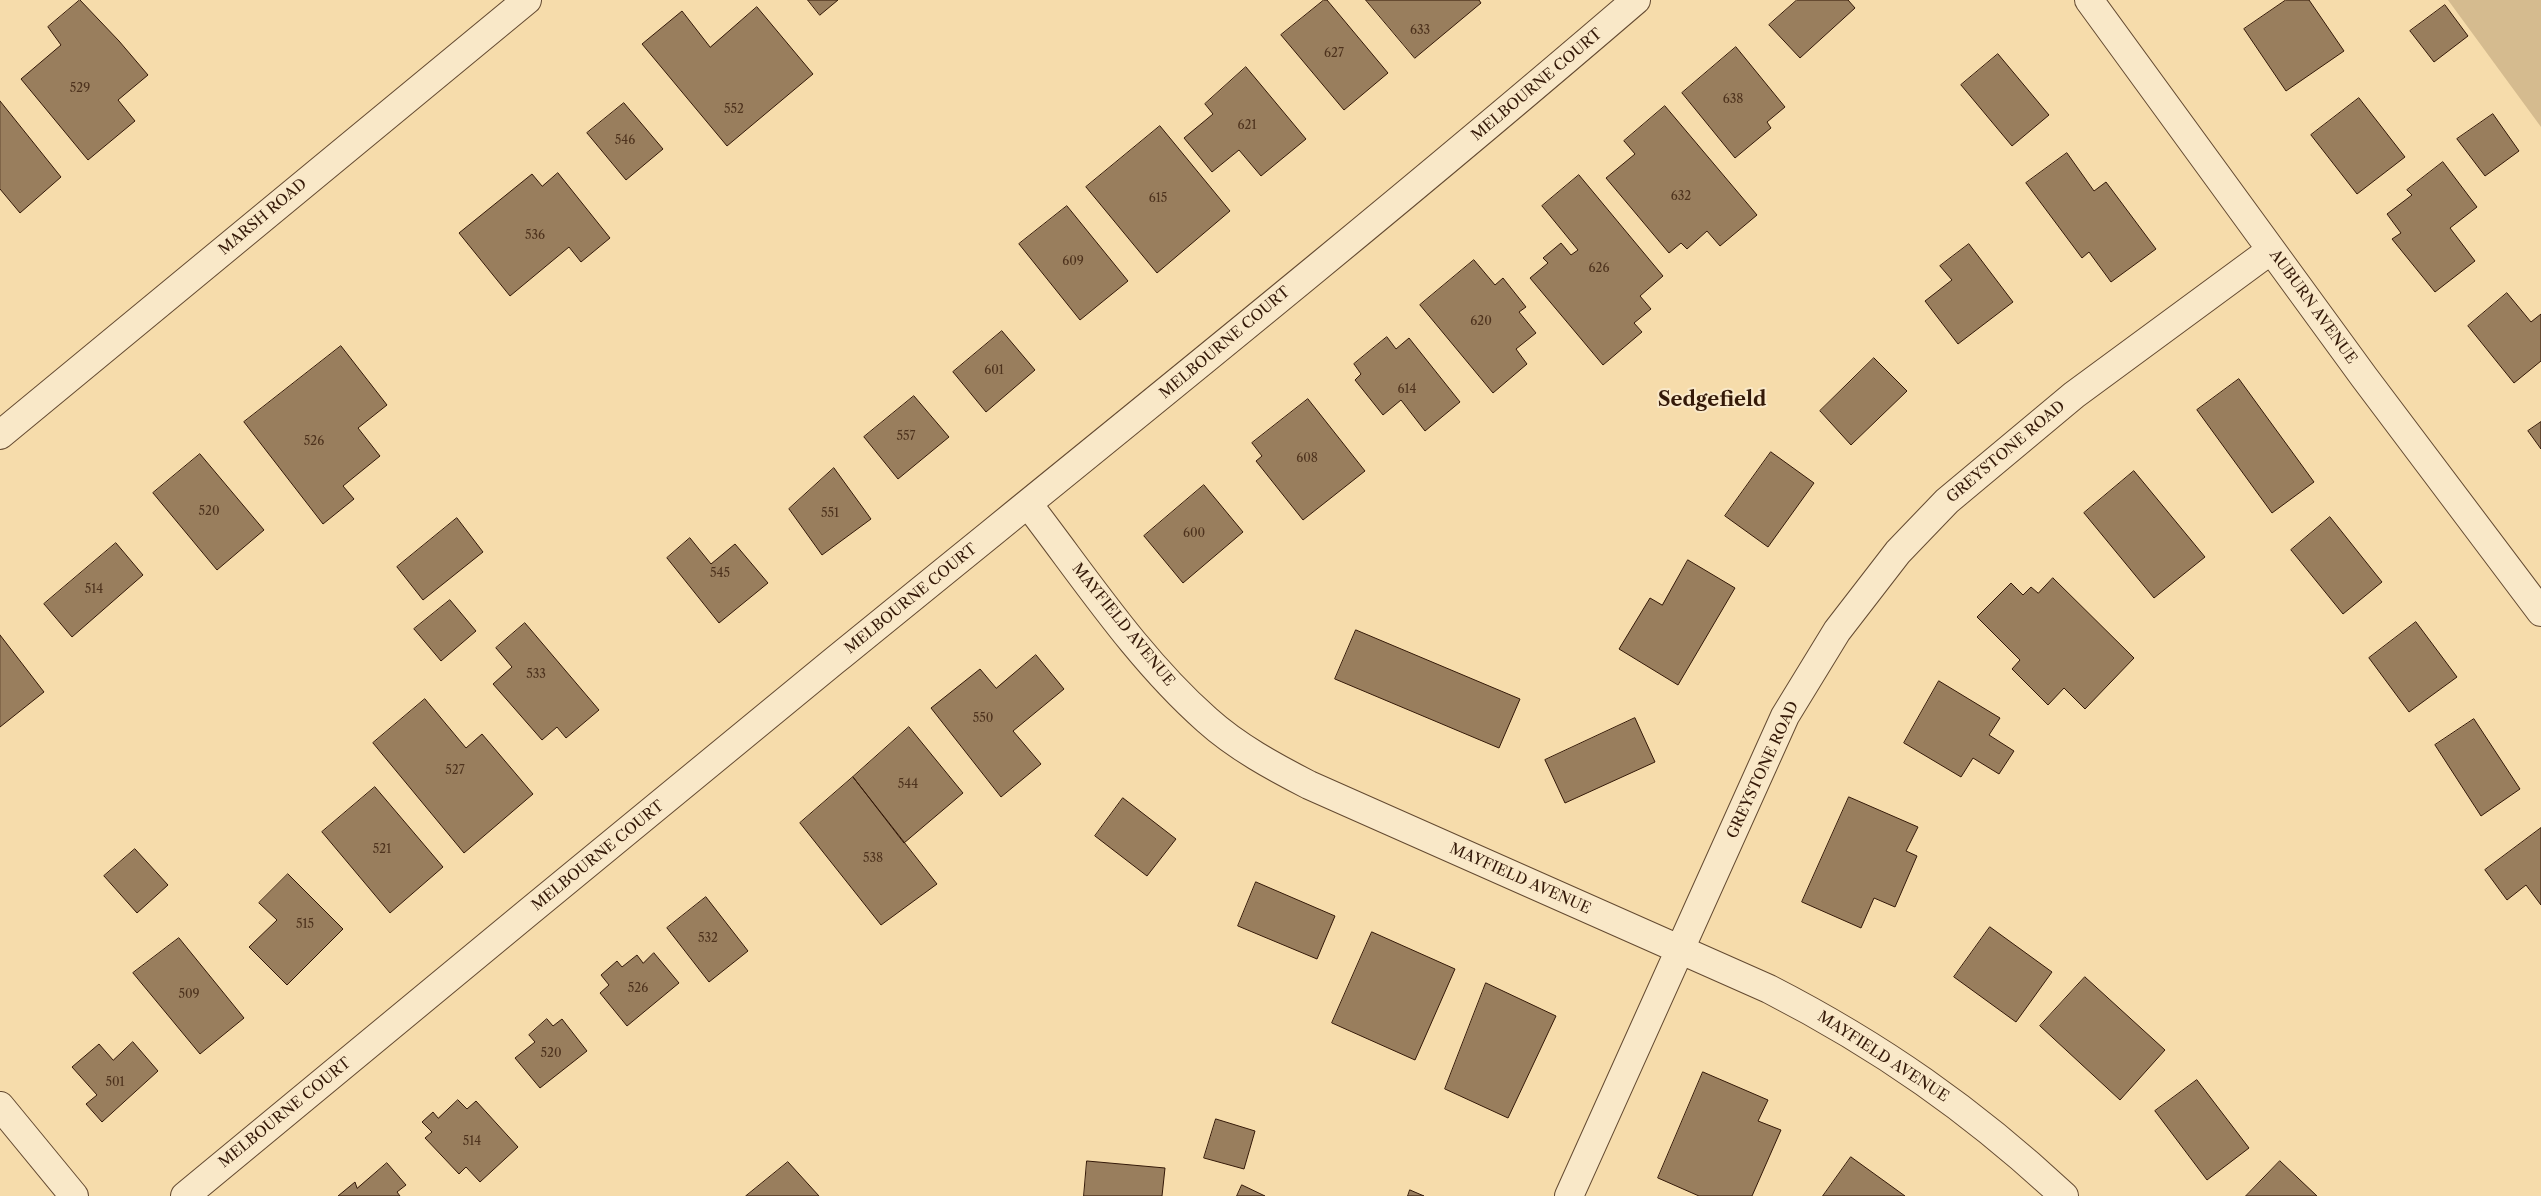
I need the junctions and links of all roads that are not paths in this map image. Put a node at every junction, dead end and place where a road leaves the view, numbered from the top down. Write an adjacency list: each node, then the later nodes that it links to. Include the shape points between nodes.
1 (527, 0): 5 (street, MARSH ROAD)
2 (1636, 0): 6 (street, MELBOURNE COURT, via 1496,120)
3 (2089, 0): 4 (street, AUBURN AVENUE)
4 (2271, 250): 7 (street, AUBURN AVENUE); 8 (street, GREYSTONE ROAD, via 2074,395 1947,501 1898,552 1837,631 1786,716)
5 (0, 435)
6 (1028, 504): 8 (street, MAYFIELD AVENUE, via 1157,672 1208,722 1265,762 1309,785); 11 (street, MELBOURNE COURT)
7 (2541, 612)
8 (1680, 951): 12 (street, GREYSTONE ROAD); 13 (street, MAYFIELD AVENUE, via 1769,989 1867,1042 1958,1105)
9 (0, 1106): 10 (street)
10 (74, 1196)
11 (185, 1196)
12 (1569, 1196)
13 (2064, 1196)

